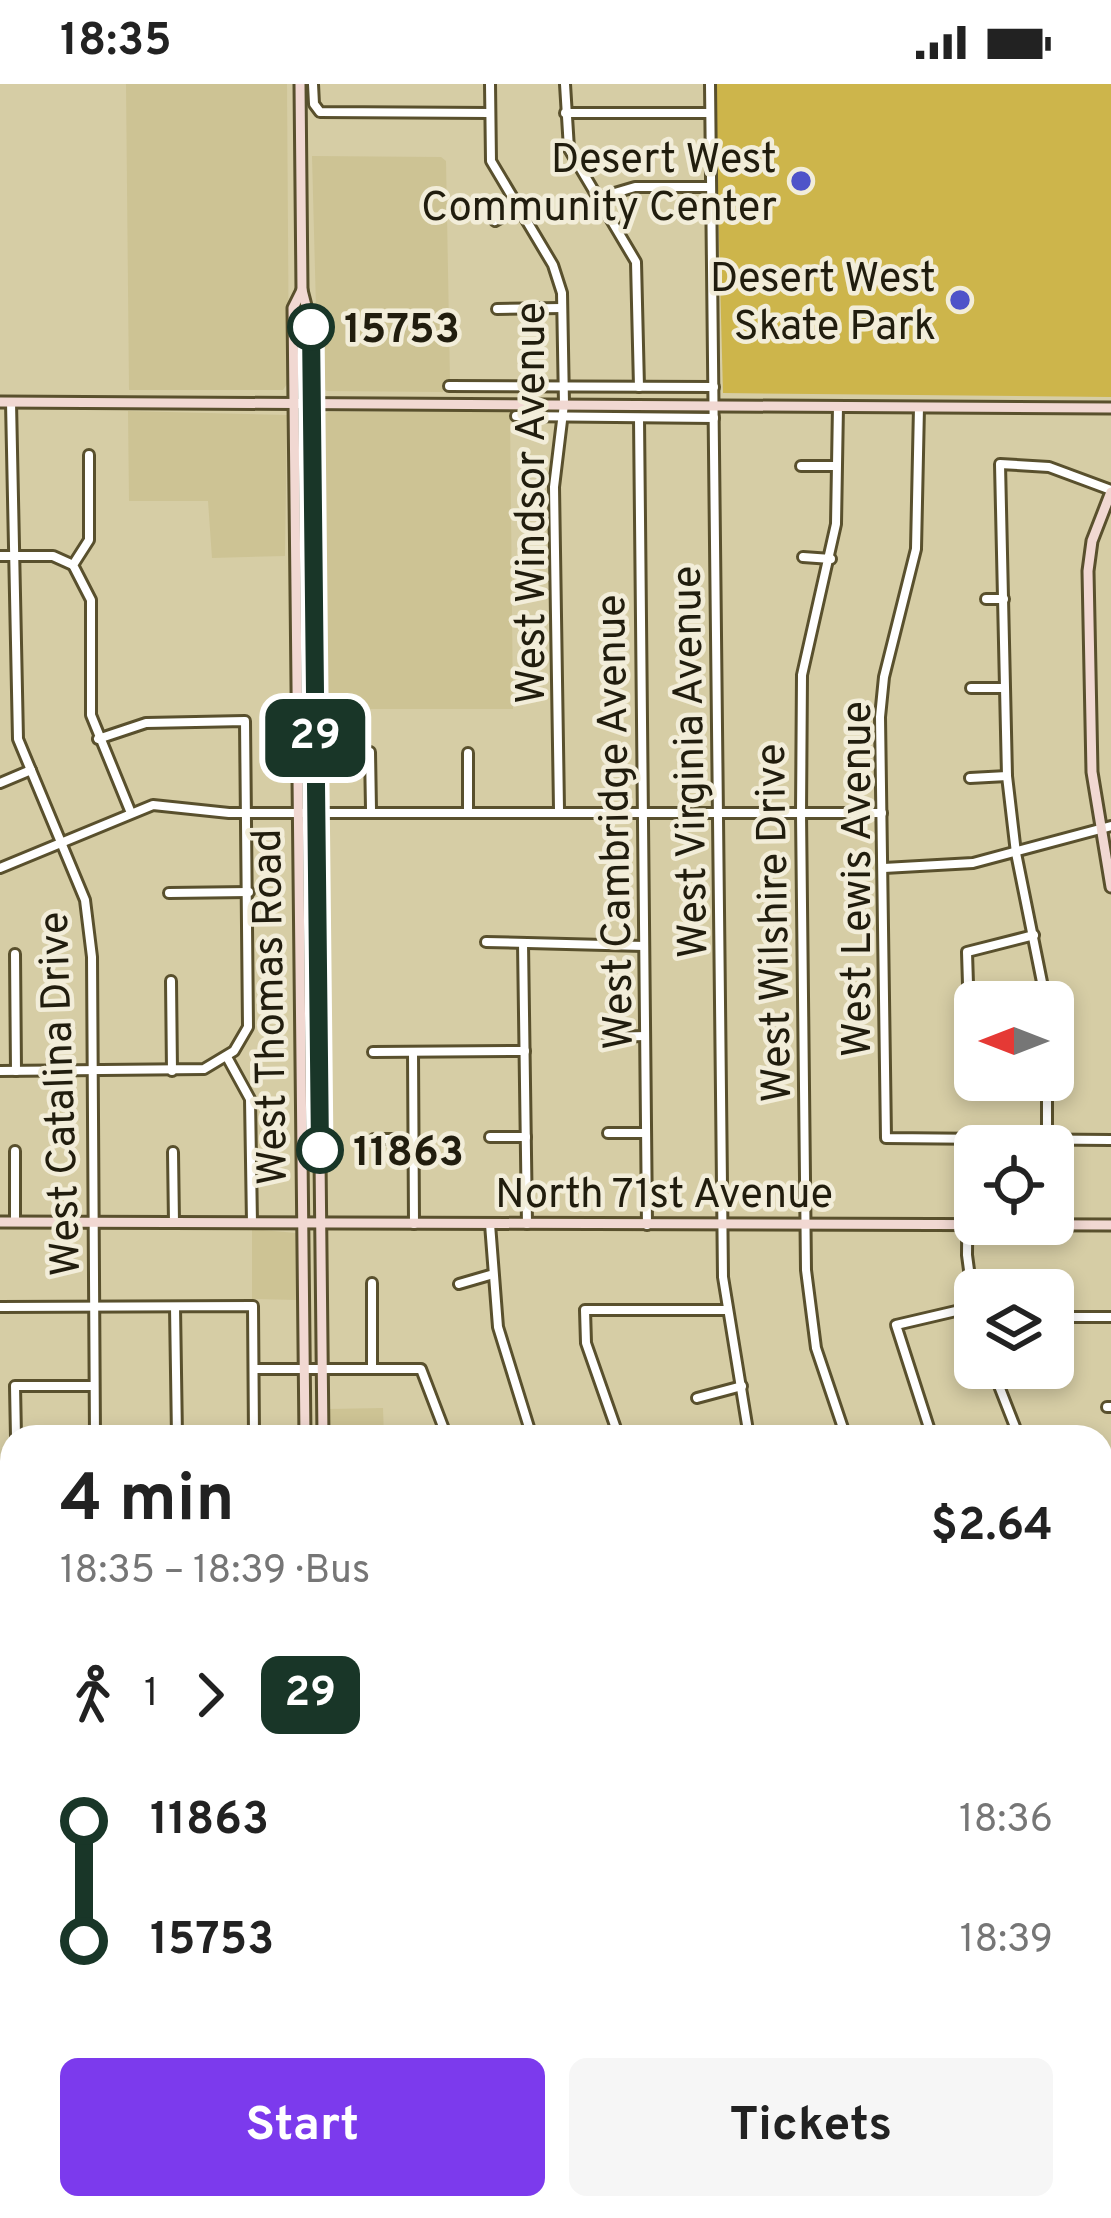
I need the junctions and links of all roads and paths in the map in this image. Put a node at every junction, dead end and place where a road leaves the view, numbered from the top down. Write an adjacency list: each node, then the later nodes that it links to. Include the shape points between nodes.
1 (300, 84): 13 (main road, West Thomas Road)
2 (314, 84): 8 (street, via 316,110)
3 (490, 84): 8 (street, West Windsor Avenue)
4 (565, 84): 6 (street)
5 (710, 84): 7 (street, West Virginia Avenue)
6 (565, 112): 7 (street); 10 (street, via 569,149)
7 (710, 112): 9 (street, West Virginia Avenue)
8 (490, 113): 11 (street, West Windsor Avenue, via 491,161)
9 (711, 187): 10 (street, via 635,187); 19 (street, West Virginia Avenue)
10 (601, 197): 18 (street, via 636,262)
11 (517, 209): 12 (street); 14 (street, West Windsor Avenue, via 558,275)
12 (495, 221)
13 (302, 290): 21 (main road, West Thomas Road, via 292,308); 22 (main road, West Thomas Road, via 310,306)
14 (562, 308): 15 (street); 17 (street, West Windsor Avenue)
15 (497, 309)
16 (449, 386): 17 (street)
17 (564, 387): 18 (street); 23 (street, West Windsor Avenue)
18 (639, 387): 19 (street)
19 (713, 387): 24 (street, West Virginia Avenue)
20 (5, 402): 21 (main road); 37 (street, West Catalina Drive)
21 (295, 403): 22 (main road); 56 (main road, West Thomas Road)
22 (312, 403): 23 (main road); 55 (main road, West Thomas Road)
23 (564, 404): 24 (main road); 29 (street, West Windsor Avenue)
24 (714, 404): 25 (main road); 31 (street, West Virginia Avenue)
25 (838, 406): 26 (main road); 34 (street, West Wilshire Drive)
26 (919, 407): 27 (main road); 61 (street, West Lewis Avenue, via 916,549 882,699)
27 (1111, 408)
28 (516, 416): 29 (street)
29 (563, 417): 30 (street); 54 (street, West Windsor Avenue, via 554,487)
30 (639, 418): 31 (street); 59 (street, West Cambridge Avenue)
31 (714, 418): 62 (street, West Virginia Avenue)
32 (89, 455): 40 (street, via 89,540)
33 (801, 466): 34 (street)
34 (836, 466): 39 (street, West Wilshire Drive)
35 (1111, 491): 42 (street, via 1049,467 1000,464); 63 (main road, via 1088,571 1092,772)
36 (0, 556): 37 (street)
37 (12, 556): 40 (street); 48 (street, West Catalina Drive, via 14,705)
38 (803, 557): 39 (street)
39 (830, 559): 60 (street, West Wilshire Drive, via 802,675)
40 (73, 565): 45 (street, via 91,600)
41 (986, 599): 42 (street)
42 (1004, 599): 44 (street)
43 (971, 688): 44 (street)
44 (1004, 688): 49 (street)
45 (98, 740): 57 (street); 58 (street, via 146,723 245,721)
46 (370, 752): 52 (street)
47 (468, 753): 53 (street)
48 (31, 770): 51 (street); 64 (street, West Catalina Drive)
49 (1007, 776): 50 (street); 65 (street)
50 (970, 778)
51 (0, 783)
52 (371, 809): 53 (street); 55 (street)
53 (468, 809): 54 (street)
54 (560, 809): 59 (street)
55 (316, 811): 56 (street); 67 (main road, West Thomas Road)
56 (299, 812): 58 (street); 66 (main road, West Thomas Road)
57 (131, 813): 58 (street, via 170,804); 64 (street)
58 (248, 813): 71 (street)
59 (643, 813): 62 (street); 76 (street, West Cambridge Avenue)
60 (801, 813): 61 (street); 62 (street); 116 (street, West Wilshire Drive)
61 (882, 813): 69 (street, West Lewis Avenue)
62 (718, 814): 115 (street, West Virginia Avenue)
63 (1105, 827): 65 (street); 70 (main road)
64 (60, 843): 68 (street); 91 (street, West Catalina Drive, via 88,914)
65 (1016, 853): 69 (street); 73 (street)
66 (299, 862): 67 (main road); 81 (main road, West Thomas Road)
67 (317, 862): 82 (main road, West Thomas Road)
68 (0, 868)
69 (884, 868): 99 (street, West Lewis Avenue, via 886,1138)
70 (1111, 887)
71 (249, 892): 72 (street); 88 (street, via 250,1017)
72 (169, 893)
73 (1034, 935): 79 (street, via 967,952); 80 (street)
74 (486, 942): 75 (street)
75 (523, 943): 76 (street); 87 (street)
76 (644, 946): 83 (street, West Cambridge Avenue)
77 (15, 954): 90 (street)
78 (171, 981): 92 (street)
79 (969, 981)
80 (1042, 981)
81 (301, 997): 82 (main road); 109 (main road, West Thomas Road)
82 (318, 997): 110 (main road, West Thomas Road)
83 (646, 1036): 84 (street); 94 (street, West Cambridge Avenue)
84 (608, 1037)
85 (373, 1052): 86 (street)
86 (413, 1052): 87 (street); 98 (street)
87 (525, 1052): 96 (street)
88 (227, 1057): 92 (street); 108 (street, via 250,1099)
89 (0, 1071): 90 (street)
90 (16, 1071): 91 (street)
91 (95, 1071): 92 (street); 106 (street, West Catalina Drive)
92 (172, 1071)
93 (608, 1133): 94 (street)
94 (646, 1133): 114 (street, West Cambridge Avenue)
95 (490, 1137): 96 (street)
96 (526, 1137): 113 (street)
97 (374, 1139): 98 (street)
98 (413, 1139): 111 (street)
99 (954, 1139)
100 (1074, 1139): 101 (street)
101 (1111, 1140)
102 (15, 1151): 105 (street)
103 (173, 1152): 107 (street)
104 (0, 1222): 105 (main road, North 71st Avenue)
105 (15, 1222): 106 (main road, North 71st Avenue)
106 (95, 1222): 107 (main road, North 71st Avenue); 124 (street, West Catalina Drive)
107 (174, 1223): 108 (main road, North 71st Avenue)
108 (252, 1223): 109 (main road, North 71st Avenue)
109 (303, 1223): 110 (main road, North 71st Avenue); 130 (main road, West Thomas Road)
110 (320, 1223): 111 (main road, North 71st Avenue); 132 (main road, West Thomas Road)
111 (414, 1224): 112 (main road, North 71st Avenue)
112 (490, 1224): 113 (main road, North 71st Avenue); 120 (street)
113 (527, 1224): 114 (main road, North 71st Avenue)
114 (647, 1225): 115 (main road, North 71st Avenue)
115 (723, 1225): 116 (main road, North 71st Avenue); 126 (street, West Virginia Avenue)
116 (805, 1225): 117 (main road, North 71st Avenue); 148 (street, West Wilshire Drive, via 816,1348)
117 (954, 1226)
118 (1074, 1226): 119 (main road, North 71st Avenue)
119 (1111, 1226)
120 (490, 1276): 122 (street); 145 (street)
121 (372, 1283): 133 (street)
122 (459, 1284)
123 (0, 1307): 124 (street)
124 (95, 1307): 125 (street); 134 (street, West Catalina Drive)
125 (175, 1307): 131 (street, via 253,1306); 140 (street)
126 (726, 1310): 135 (street, West Virginia Avenue); 146 (street, via 585,1310 586,1343)
127 (954, 1315): 149 (street, via 896,1325)
128 (1074, 1317): 129 (street)
129 (1111, 1317)
130 (305, 1368): 131 (street); 132 (street); 142 (main road, West Thomas Road)
131 (254, 1369): 141 (street)
132 (322, 1369): 133 (street); 143 (main road, West Thomas Road)
133 (372, 1369): 144 (street, via 421,1369)
134 (94, 1386): 138 (street, via 15,1386); 139 (street, West Catalina Drive)
135 (742, 1386): 137 (street); 147 (street, West Virginia Avenue)
136 (1000, 1389): 150 (street)
137 (697, 1398)
138 (16, 1425)
139 (95, 1425)
140 (176, 1425)
141 (254, 1425)
142 (305, 1425)
143 (323, 1425)
144 (442, 1425)
145 (528, 1425)
146 (615, 1425)
147 (747, 1425)
148 (842, 1425)
149 (928, 1425)
150 (1014, 1425)

